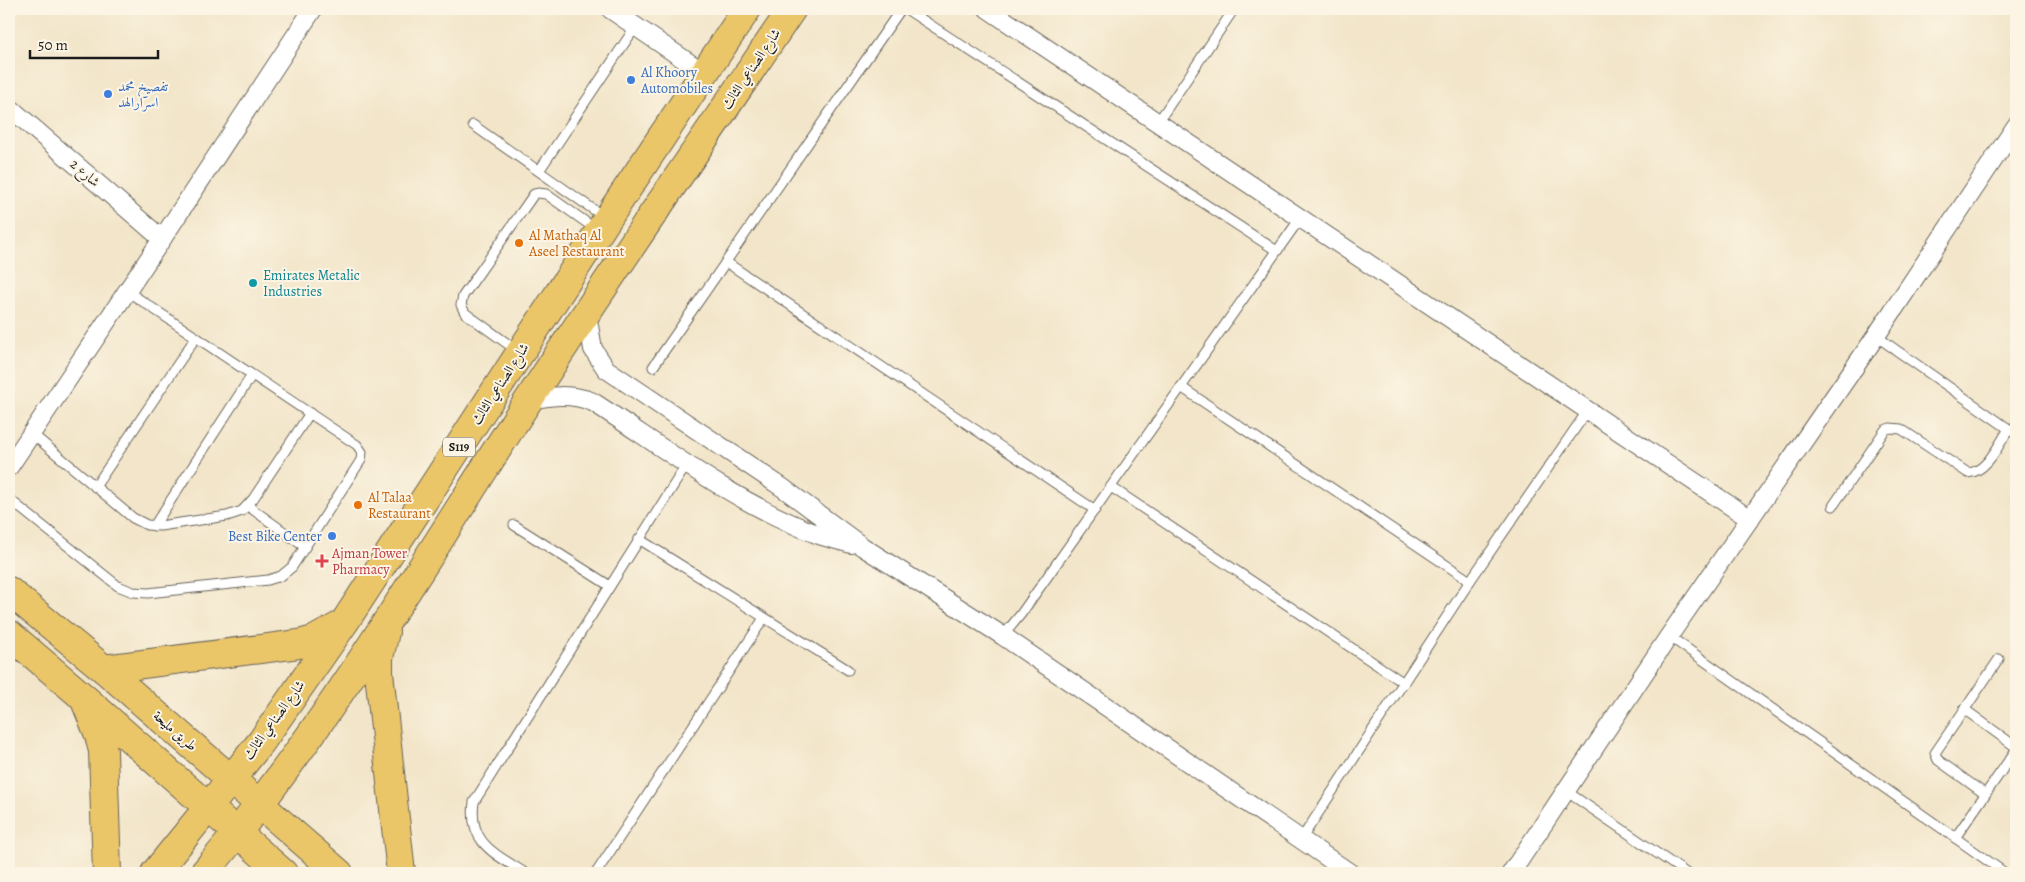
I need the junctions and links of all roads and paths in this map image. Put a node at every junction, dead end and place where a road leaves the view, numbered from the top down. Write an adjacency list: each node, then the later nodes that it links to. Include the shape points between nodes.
1 (312, 9): 18 (street)
2 (610, 9): 9 (street)
3 (747, 9): 10 (main road, شارع الصناعي الثالث / S119)
4 (792, 9): 22 (main road, شارع الصناعي الثالث / S119)
5 (901, 9): 20 (lane)
6 (906, 9): 19 (lane)
7 (988, 9): 12 (street)
8 (1234, 9): 12 (lane)
9 (636, 26): 10 (street); 15 (lane)
10 (704, 73): 17 (main road, شارع الصناعي الثالث / S119)
11 (9, 107): 18 (street, شارع 2)
12 (1158, 122): 16 (street)
13 (473, 125): 15 (lane)
14 (2016, 126): 24 (street)
15 (539, 171): 17 (lane)
16 (1301, 217): 19 (lane); 31 (street)
17 (608, 218): 22 (main road, via 624,211 624,219 591,271 592,280); 26 (main road, شارع الصناعي الثالث / S119); 26 (lane, via 546,194 534,194 463,296 460,305 465,313)
18 (162, 239): 21 (street)
19 (1277, 251): 29 (lane)
20 (726, 262): 27 (lane); 42 (lane)
21 (126, 291): 25 (lane); 34 (street)
22 (602, 292): 23 (main road, شارع الصناعي الثالث / S119)
23 (587, 314): 30 (main road, شارع الصناعي الثالث / S119); 48 (street, via 592,349 606,369 783,488)
24 (1876, 336): 33 (lane); 43 (street)
25 (196, 337): 28 (lane); 37 (lane)
26 (520, 353): 54 (main road, شارع الصناعي الثالث / S119)
27 (653, 366)
28 (252, 375): 32 (lane); 45 (lane)
29 (1181, 387): 38 (lane); 49 (lane)
30 (529, 400): 35 (street, via 566,395 593,402); 53 (main road, شارع الصناعي الثالث / S119)
31 (1588, 410): 43 (street); 49 (lane)
32 (310, 413): 40 (lane); 47 (lane, via 357,445 362,456)
33 (2013, 432): 41 (lane, via 1983,467 1968,473 1901,430 1885,430)
34 (31, 434): 36 (street); 37 (lane)
35 (688, 464): 46 (lane); 48 (street, via 756,507 815,533)
36 (9, 466)
37 (95, 486): 45 (lane, via 133,518)
38 (1111, 486): 42 (lane); 61 (lane)
39 (9, 499): 47 (lane, via 118,586 133,592 275,579 287,572)
40 (248, 506): 45 (lane, via 235,514); 47 (lane)
41 (1833, 506)
42 (1095, 510): 56 (lane)
43 (1750, 519): 57 (street)
44 (514, 525): 50 (lane)
45 (154, 526)
46 (639, 539): 50 (lane); 52 (lane)
47 (305, 547)
48 (863, 547): 56 (street)
49 (1470, 581): 61 (lane)
50 (610, 586): 79 (lane, via 474,802 473,822 481,841)
51 (9, 591): 59 (main road, طريق مليحة)
52 (764, 618): 60 (lane); 80 (lane)
53 (388, 621): 68 (main road, شارع الصناعي الثالث / S119, via 290,765); 78 (main road, via 379,658 379,673)
54 (344, 623): 59 (main road, via 299,644); 65 (main road, شارع الصناعي الثالث / S119, via 261,742)
55 (9, 634): 62 (main road)
56 (1003, 636): 72 (street)
57 (1669, 636): 66 (street); 71 (lane)
58 (1999, 659): 63 (lane)
59 (104, 669): 65 (main road, طريق مليحة)
60 (848, 670)
61 (1404, 683): 72 (lane)
62 (83, 697): 69 (main road); 73 (main road, via 103,751)
63 (1964, 709): 64 (lane); 67 (lane, via 1935,755)
64 (2016, 748): 67 (lane)
65 (229, 780): 68 (main road, طريق مليحة); 69 (main road, شارع الصناعي الثالث / S119)
66 (1566, 791): 82 (street); 83 (lane)
67 (1986, 794): 71 (lane)
68 (258, 805): 70 (main road, شارع الصناعي الثالث / S119); 77 (main road, طريق مليحة)
69 (208, 808): 70 (main road); 74 (main road, شارع الصناعي الثالث / S119)
70 (236, 833): 75 (main road, شارع الصناعي الثالث / S119); 76 (main road)
71 (1955, 838): 84 (lane)
72 (1300, 841): 81 (street)
73 (107, 873)
74 (155, 873)
75 (204, 873)
76 (283, 873)
77 (339, 873)
78 (401, 873)
79 (525, 873)
80 (596, 873)
81 (1350, 873)
82 (1511, 873)
83 (1686, 873)
84 (2005, 873)

